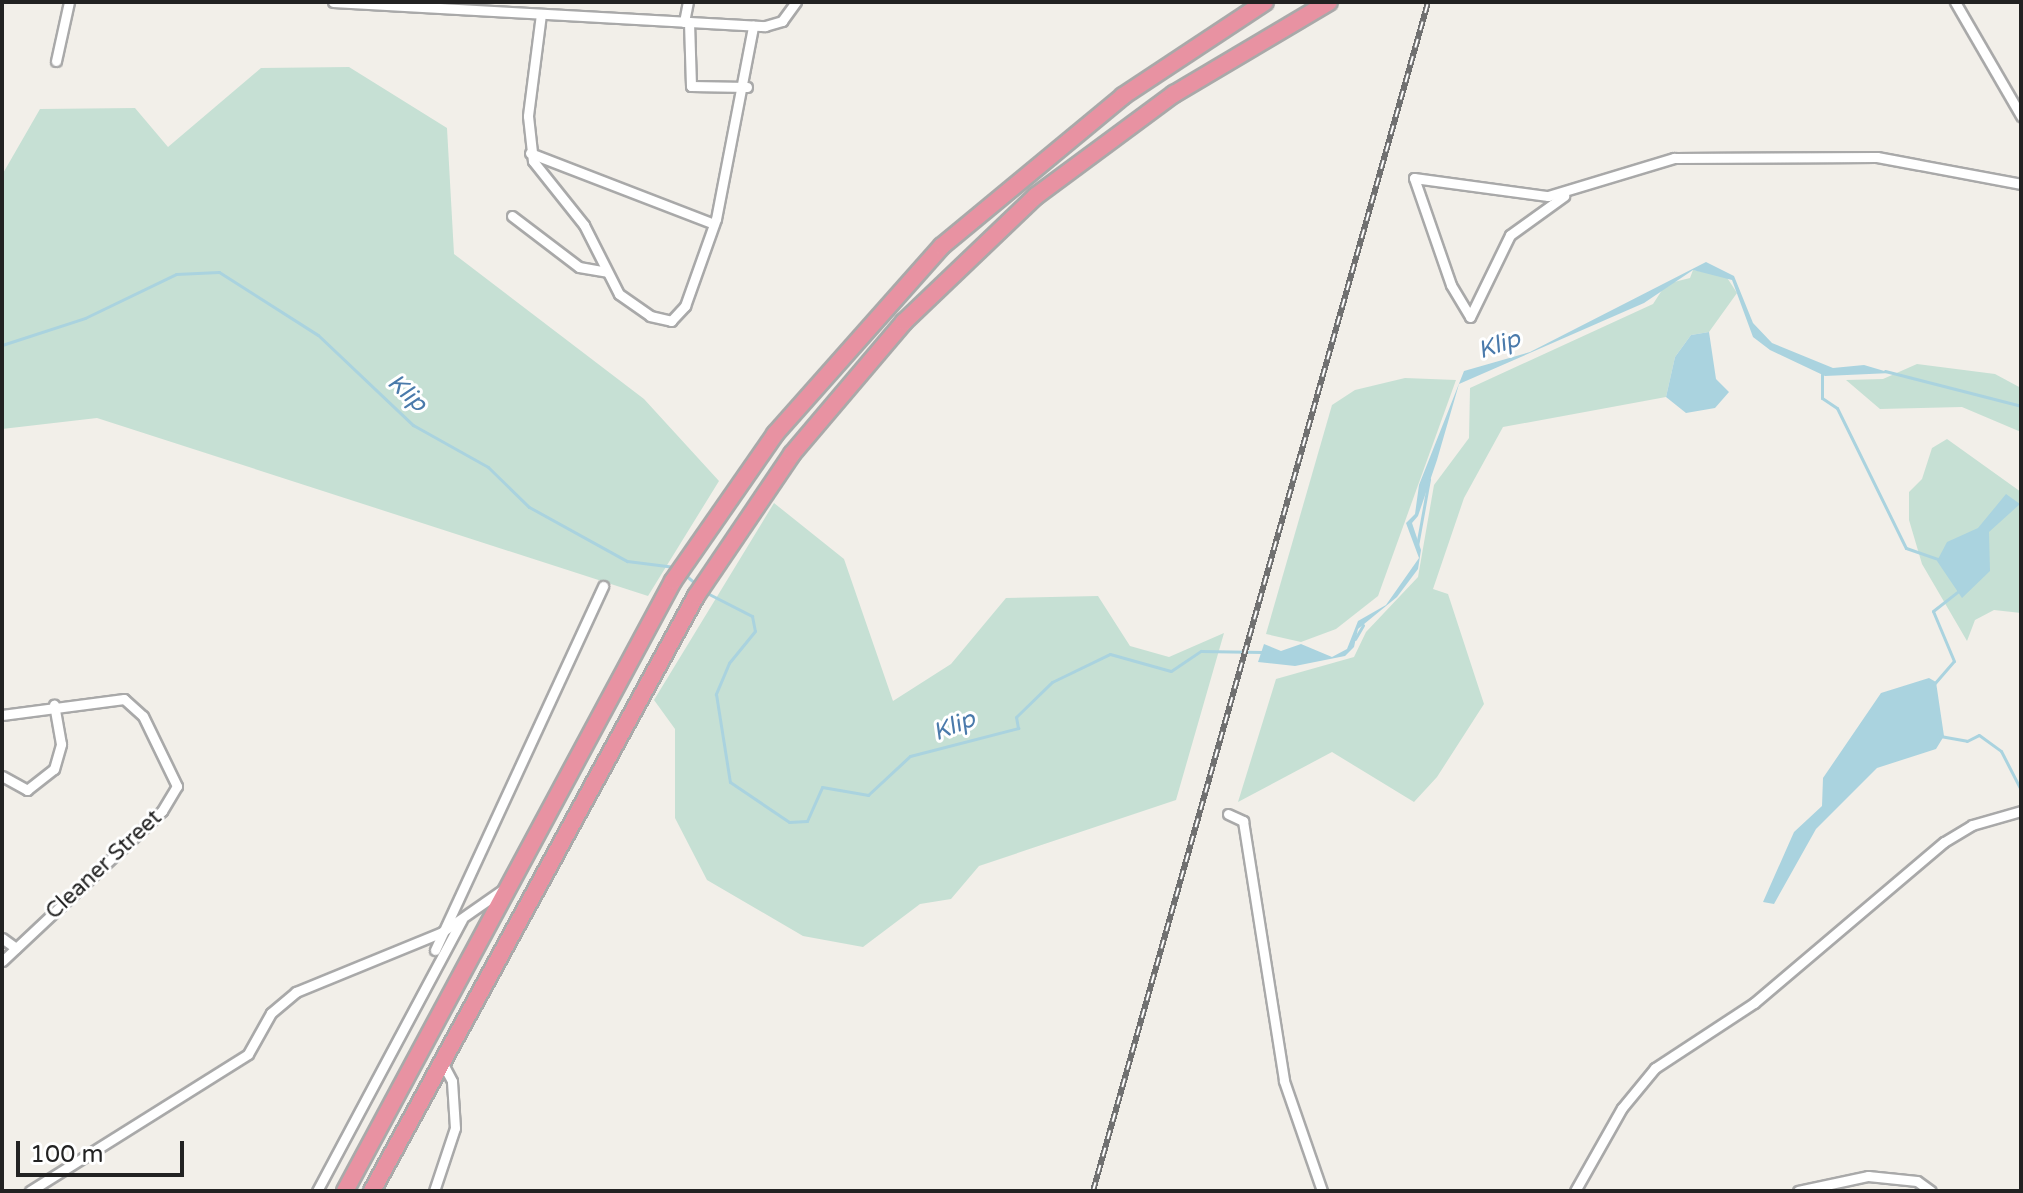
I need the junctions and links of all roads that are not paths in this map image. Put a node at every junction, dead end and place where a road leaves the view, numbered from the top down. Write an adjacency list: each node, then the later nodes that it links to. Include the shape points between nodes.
1 (69, 2): 14 (street)
2 (333, 2): 8 (street)
3 (688, 2): 12 (street)
4 (796, 2): 13 (street, via 782,21)
5 (1265, 2): 29 (highway, via 1100,113 942,246 836,360 673,581)
6 (1329, 2): 36 (highway, via 1174,94 1036,196 885,343 792,454 696,596)
7 (1955, 2): 16 (street)
8 (352, 3): 9 (street)
9 (403, 4): 10 (street)
10 (454, 6): 11 (street)
11 (541, 14): 12 (street); 17 (street)
12 (687, 22): 13 (street); 15 (street, via 691,86)
13 (753, 26): 15 (street)
14 (56, 61)
15 (747, 87): 21 (street)
16 (2021, 116)
17 (530, 153): 21 (street); 22 (street, via 584,225)
18 (2021, 184): 19 (street, via 1900,158 1674,158)
19 (1567, 195): 19 (street, via 1414,178 1451,285 1470,317 1510,235)
20 (512, 216): 22 (street, via 579,267)
21 (714, 224): 22 (street, via 685,306 671,321 633,306)
22 (606, 272)
23 (603, 586): 31 (street)
24 (54, 705): 25 (street, Cleaner Street); 26 (street, via 61,744 54,769 27,790); 33 (street, Cleaner Street, via 110,697 131,702 172,771 176,793)
25 (2, 715)
26 (2, 776)
27 (2021, 811): 43 (street, via 1972,825 1944,842 1754,1003 1655,1068 1622,1108)
28 (1228, 814): 42 (street, via 1243,821 1284,1081)
29 (508, 887): 30 (street); 39 (highway)
30 (465, 913): 31 (street); 38 (street)
31 (442, 932): 34 (street); 37 (street, via 296,992 271,1013 248,1054)
32 (2, 938): 33 (street)
33 (16, 948): 35 (street, Cleaner Street)
34 (435, 950)
35 (2, 961)
36 (442, 1062): 40 (highway); 41 (street, via 452,1081 455,1128)
37 (30, 1191)
38 (317, 1191)
39 (345, 1191)
40 (372, 1191)
41 (434, 1191)
42 (1322, 1191)
43 (1575, 1191)
44 (1798, 1191): 45 (street, via 1868,1176 1917,1181)
45 (1931, 1191)

